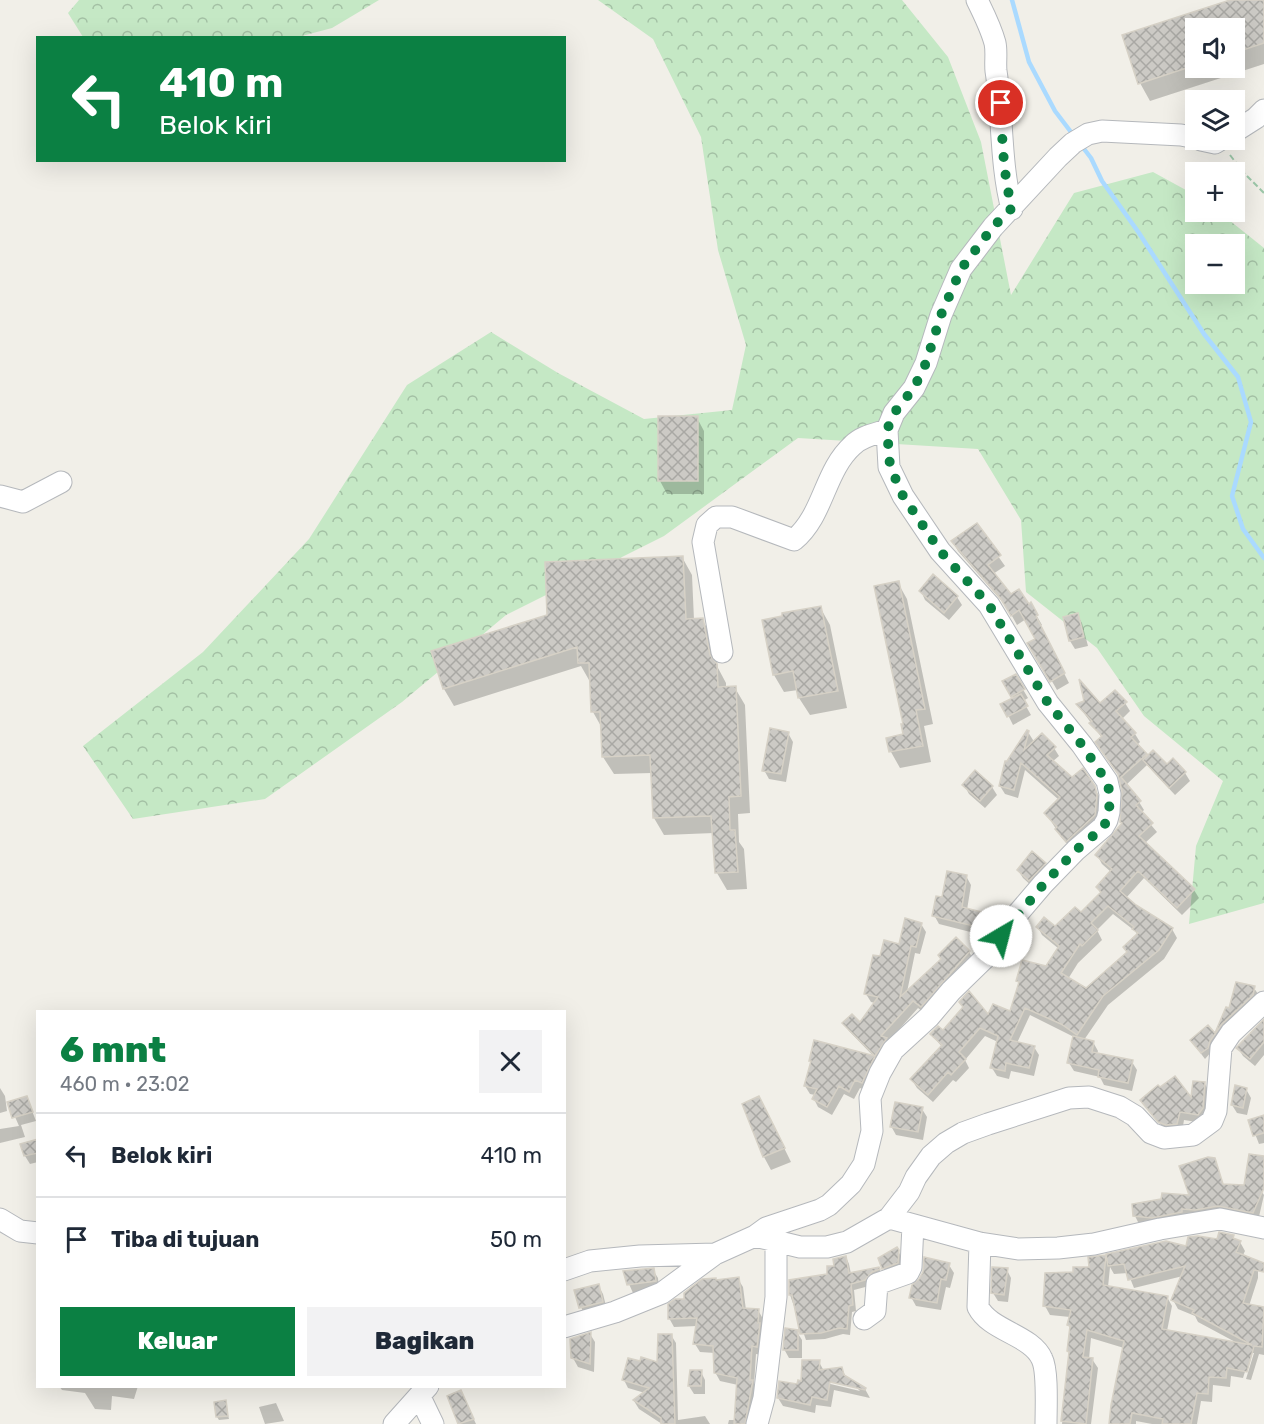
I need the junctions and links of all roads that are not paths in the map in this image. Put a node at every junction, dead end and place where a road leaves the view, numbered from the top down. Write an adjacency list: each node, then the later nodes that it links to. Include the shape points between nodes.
1 (978, 0): 5 (street, via 996,45 1004,162)
2 (1264, 110): 3 (street)
3 (1245, 125)
4 (1185, 136): 5 (street, via 1102,131 1081,139)
5 (1012, 208): 6 (street, via 961,269 926,363)
6 (887, 430): 9 (street, via 853,445 838,463 806,531 794,540 732,517 716,517 707,525 703,542); 16 (street, via 890,466 903,496 940,551 989,605 1048,703 1107,782 1109,812 1104,827 1043,885 988,955 893,1050 870,1098 872,1131 864,1164 851,1184 829,1205 766,1228)
7 (61, 482): 8 (street, via 23,502)
8 (0, 496)
9 (722, 652)
10 (1264, 1002): 11 (street, via 1221,1048 1216,1111 1212,1120 1193,1135 1164,1138 1150,1133 1135,1116 1120,1107 1089,1097 1069,1098 987,1124 946,1143 915,1177)
11 (889, 1218): 13 (street); 17 (street, via 837,1246 800,1247)
12 (0, 1219): 15 (street, via 20,1231)
13 (913, 1225): 18 (street); 21 (street, via 908,1273 877,1284 876,1311)
14 (1264, 1228): 18 (street, via 1220,1219 1058,1248 1018,1249)
15 (36, 1233)
16 (755, 1236): 17 (street); 19 (street)
17 (776, 1240): 26 (street, via 776,1297 764,1398)
18 (981, 1243): 27 (street, via 978,1307 986,1318 1034,1348 1042,1358)
19 (715, 1254): 20 (street, via 590,1261); 22 (street, via 662,1293)
20 (566, 1269)
21 (864, 1319)
22 (566, 1326)
23 (424, 1392): 24 (street); 25 (street)
24 (394, 1424)
25 (433, 1424)
26 (757, 1424)
27 (1046, 1424)

